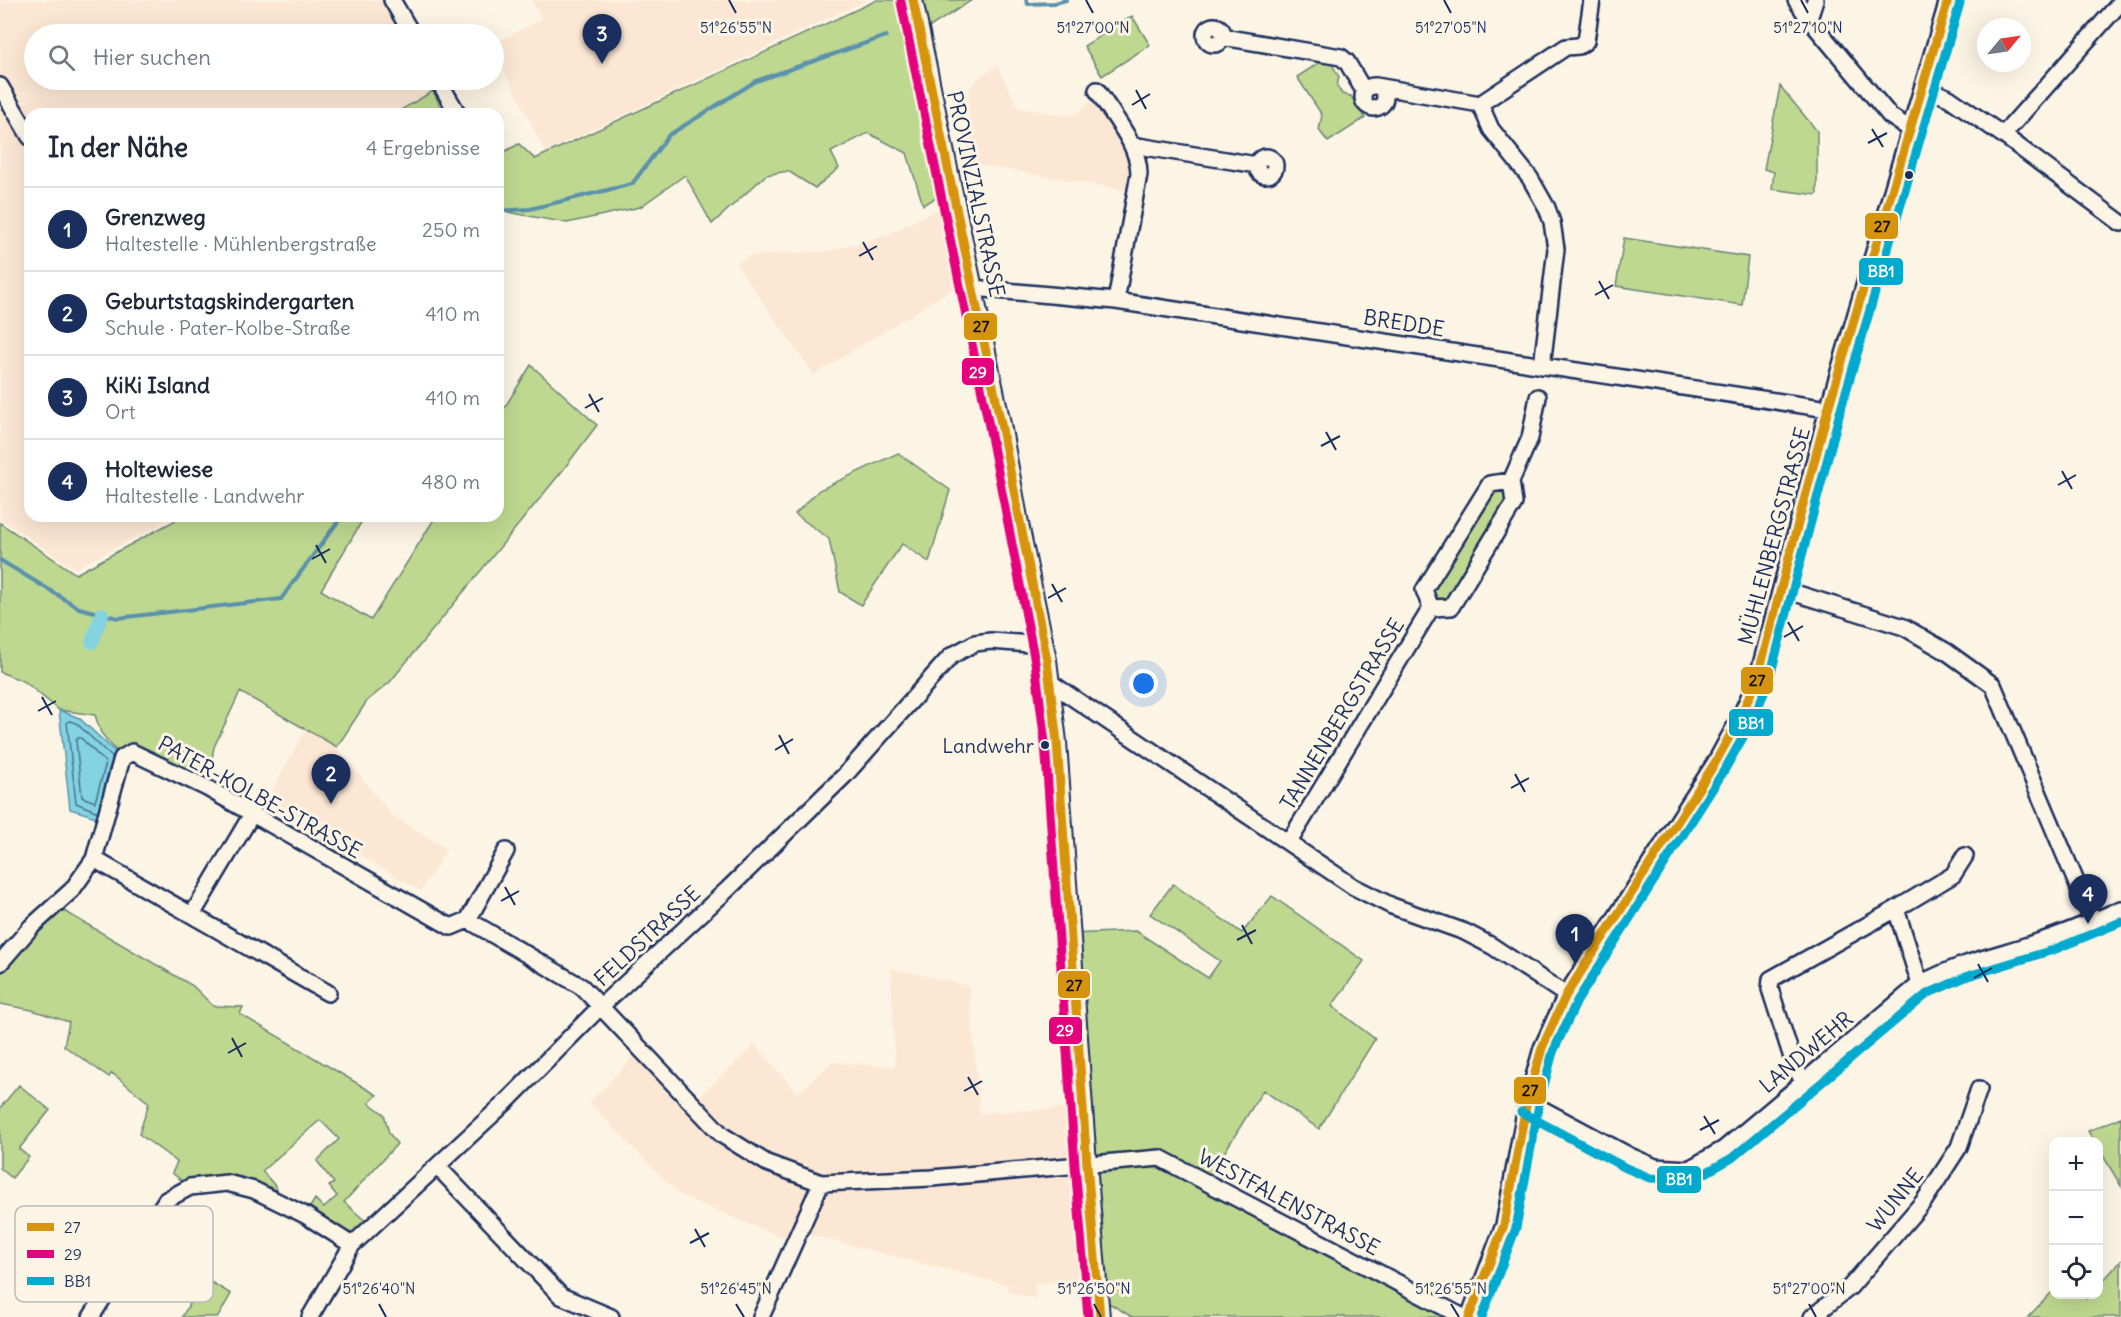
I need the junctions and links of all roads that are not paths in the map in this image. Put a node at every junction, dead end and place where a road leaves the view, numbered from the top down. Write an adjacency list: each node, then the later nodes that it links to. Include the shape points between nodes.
1 (392, 0): 9 (street)
2 (913, 0): 23 (main road, PROVINZIALSTRASSE)
3 (1593, 0): 15 (street, via 1586,41 1566,47)
4 (1796, 0): 8 (street)
5 (1815, 0): 8 (street)
6 (1948, 0): 12 (street, MÜHLENBERGSTRASSE)
7 (2121, 2): 19 (street)
8 (1809, 19): 18 (street, via 1890,116)
9 (406, 24)
10 (1223, 37): 15 (street, via 1341,57 1370,89)
11 (0, 86): 17 (street)
12 (1923, 87): 18 (street, MÜHLENBERGSTRASSE); 19 (street, via 1949,98)
13 (444, 90): 16 (street)
14 (1097, 90): 20 (street)
15 (1480, 104): 25 (street, via 1491,129 1530,178 1552,222 1556,249)
16 (454, 108)
17 (24, 127)
18 (1910, 129): 27 (street, MÜHLENBERGSTRASSE)
19 (2003, 135): 22 (street)
20 (1132, 146): 21 (street); 24 (street, via 1139,174)
21 (1257, 165)
22 (2121, 223)
23 (973, 288): 24 (street, BREDDE); 31 (main road, PROVINZIALSTRASSE)
24 (1116, 301): 25 (street, BREDDE)
25 (1542, 366): 27 (street, BREDDE)
26 (1538, 397): 28 (street, TANNENBERGSTRASSE, via 1530,438)
27 (1828, 409): 29 (street, MÜHLENBERGSTRASSE)
28 (1511, 481): 30 (street, TANNENBERGSTRASSE, via 1514,503 1450,607); 30 (street, TANNENBERGSTRASSE, via 1490,484 1424,590)
29 (1782, 589): 42 (street, via 1904,627 1993,685); 46 (street, MÜHLENBERGSTRASSE, via 1757,680 1740,717)
30 (1431, 608): 34 (street, TANNENBERGSTRASSE)
31 (1043, 645): 32 (main road, PROVINZIALSTRASSE); 47 (street, FELDSTRASSE, via 991,641 951,656 845,775)
32 (1051, 683): 34 (street); 51 (main road, PROVINZIALSTRASSE)
33 (252, 814): 37 (street, PATER-KOLBE-STRASSE, via 132,752 122,758); 40 (street); 41 (street, PATER-KOLBE-STRASSE, via 451,927)
34 (1289, 842): 46 (street, via 1354,887 1392,906 1465,932)
35 (506, 851): 41 (street)
36 (1965, 856): 38 (street, via 1953,875)
37 (94, 859): 40 (street); 43 (street, PATER-KOLBE-STRASSE, via 72,890 31,927)
38 (1896, 909): 44 (street); 48 (street, via 1771,979 1770,989)
39 (2121, 909): 42 (street, LANDWEHR)
40 (192, 915): 45 (street)
41 (468, 920): 47 (street, via 582,987)
42 (2093, 922): 44 (street, LANDWEHR, via 1974,960)
43 (0, 963)
44 (1920, 984): 48 (street, LANDWEHR)
45 (328, 993)
46 (1566, 995): 50 (street, MÜHLENBERGSTRASSE, via 1542,1048)
47 (601, 1006): 52 (street, FELDSTRASSE); 53 (street, via 722,1135 767,1163)
48 (1803, 1081): 50 (street, LANDWEHR, via 1724,1149 1689,1169 1670,1170 1647,1164)
49 (1979, 1089): 64 (street, WUNNE, via 1959,1147 1924,1200 1850,1287)
50 (1527, 1101): 63 (street, MÜHLENBERGSTRASSE, via 1504,1225)
51 (1087, 1164): 53 (street); 61 (main road, PROVINZIALSTRASSE); 62 (street, WESTFALENSTRASSE, via 1160,1158)
52 (437, 1166): 55 (street, FELDSTRASSE); 59 (street, via 561,1296)
53 (821, 1183): 60 (street)
54 (162, 1206): 55 (street, via 190,1187 227,1183 254,1190 306,1215)
55 (352, 1245): 58 (street, FELDSTRASSE)
56 (101, 1302): 57 (street)
57 (91, 1317)
58 (310, 1317)
59 (610, 1317)
60 (761, 1317)
61 (1100, 1317)
62 (1463, 1317)
63 (1469, 1317)
64 (1812, 1317)

